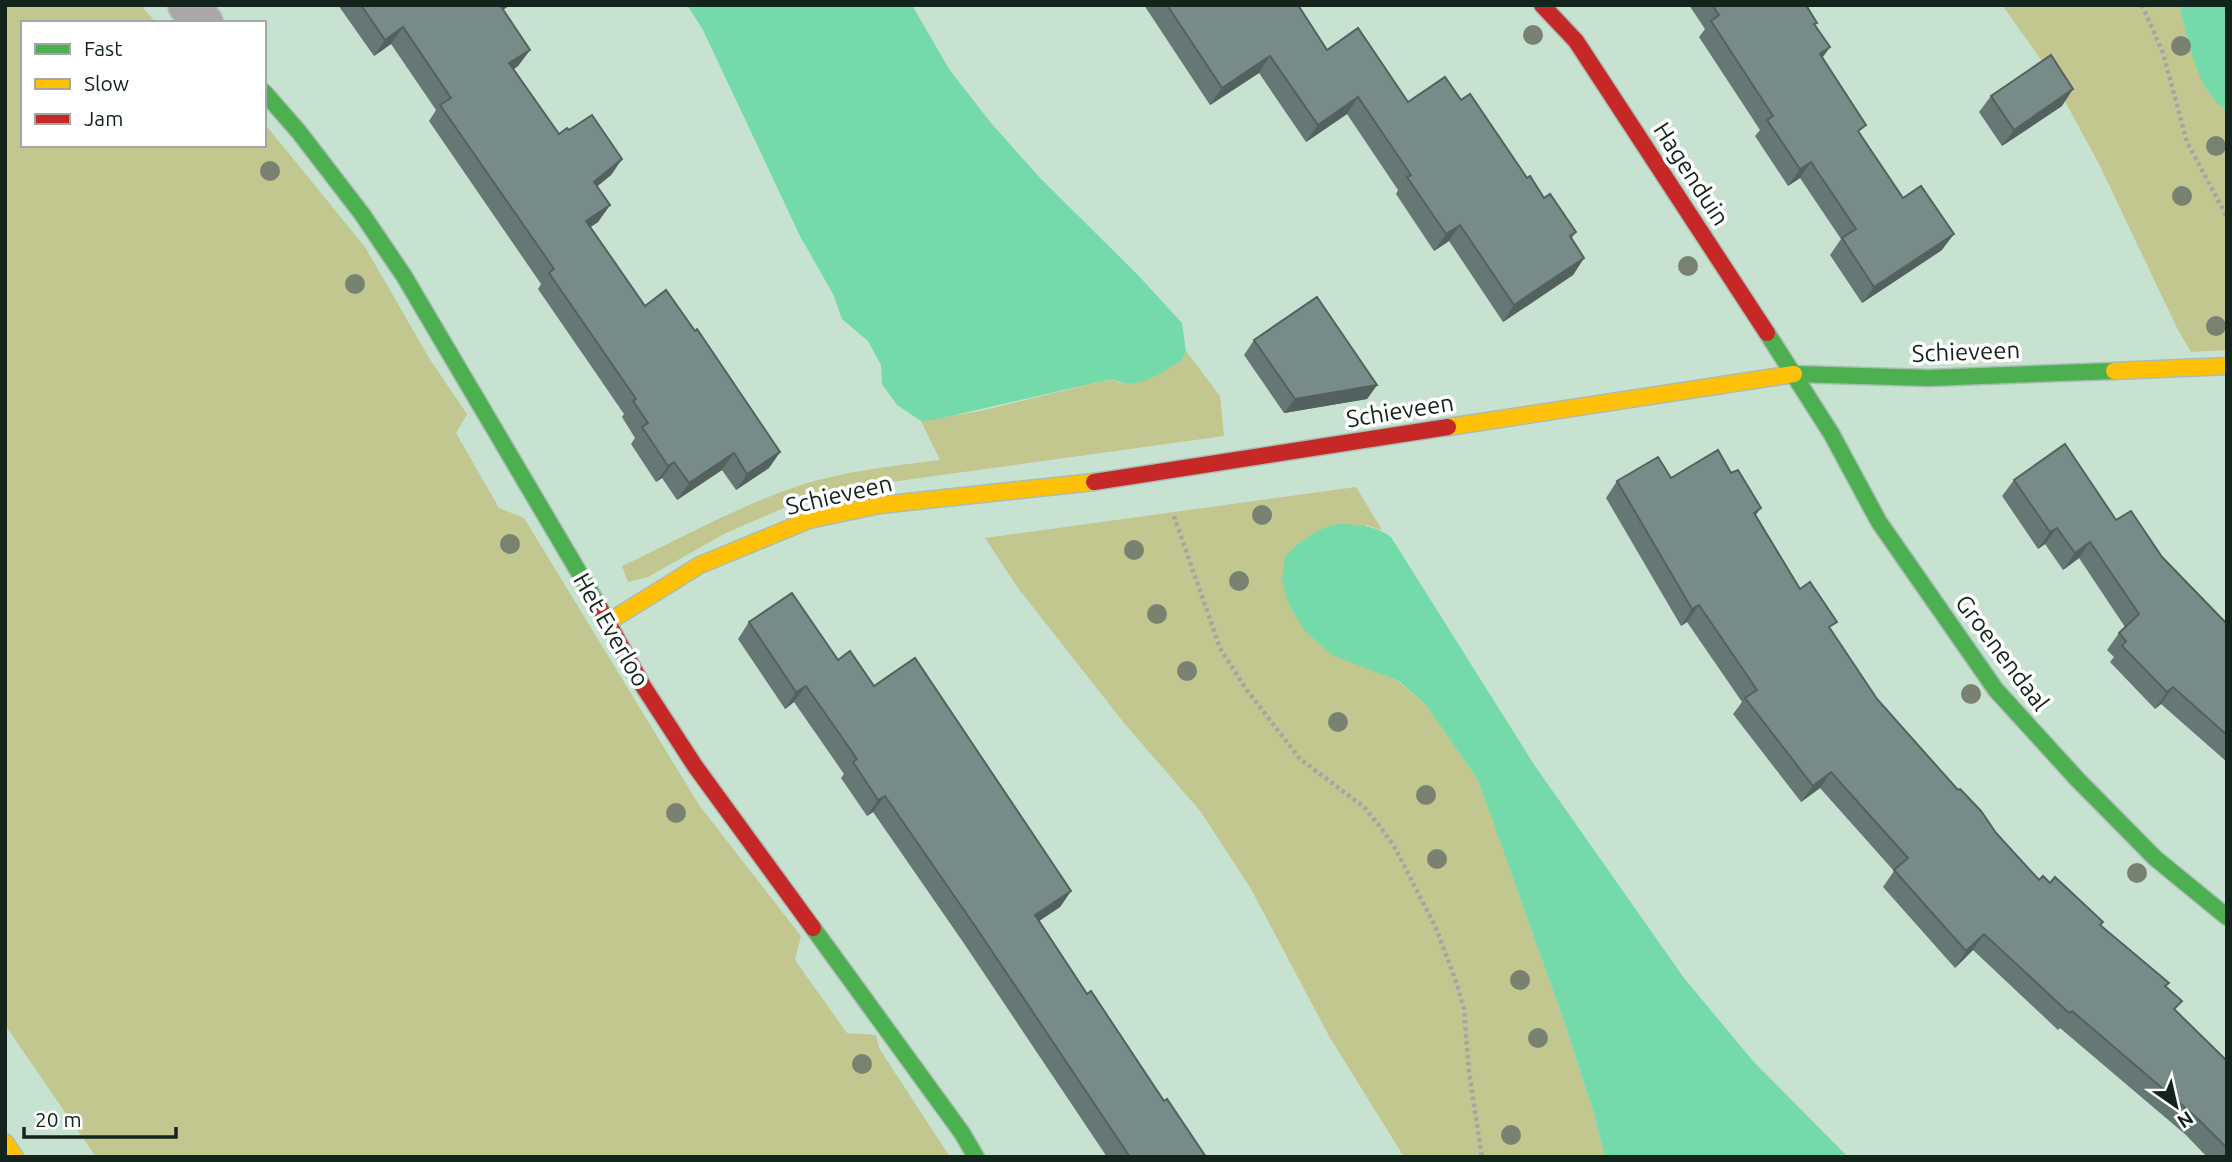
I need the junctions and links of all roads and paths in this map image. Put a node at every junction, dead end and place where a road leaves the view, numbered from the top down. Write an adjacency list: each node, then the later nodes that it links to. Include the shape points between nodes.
1 (188, 5): 4 (street)
2 (1542, 5): 8 (main road, Hagenduin, via 1576,41)
3 (2142, 5): 6 (path, via 2163,53 2187,142)
4 (201, 21)
5 (266, 94): 10 (main road, Het Everloo, via 362,214 404,276)
6 (2227, 217)
7 (2227, 366): 8 (main road, Schieveen, via 1929,378)
8 (1794, 374): 9 (main road, Schieveen); 11 (main road, Groenendaal, via 1879,522 1996,690 2146,848)
9 (1158, 472): 10 (main road, Schieveen, via 880,505 809,520 700,565); 15 (path, via 1220,648 1300,759 1364,807 1378,824 1436,928 1464,1009)
10 (608, 622): 14 (main road, Het Everloo, via 695,766)
11 (2227, 917)
12 (5, 1142): 13 (main road)
13 (15, 1157)
14 (976, 1157)
15 (1482, 1157)

